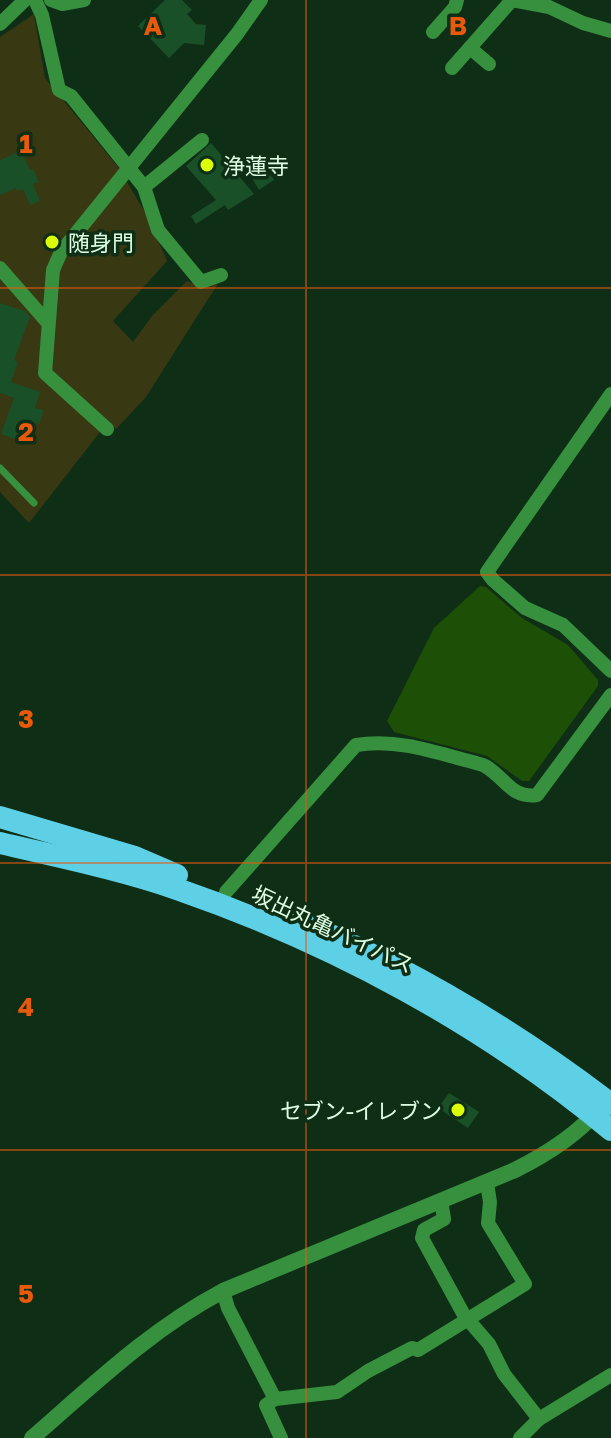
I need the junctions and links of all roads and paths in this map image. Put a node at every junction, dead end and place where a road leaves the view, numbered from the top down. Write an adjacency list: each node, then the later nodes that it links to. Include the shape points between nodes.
1 (25, 0): 8 (street)
2 (35, 0): 15 (street, via 59,90 71,96)
3 (51, 0): 4 (street)
4 (84, 0)
5 (261, 0): 15 (street)
6 (457, 0): 10 (street)
7 (512, 0): 9 (street, via 549,7); 11 (street)
8 (0, 24)
9 (611, 31)
10 (433, 32)
11 (470, 48): 12 (street); 13 (street)
12 (489, 64)
13 (452, 68)
14 (202, 140): 16 (street)
15 (129, 168): 16 (street); 19 (street, via 61,252 53,270)
16 (144, 187): 18 (street, via 158,230 201,282)
17 (0, 268): 19 (street)
18 (221, 275)
19 (48, 323): 21 (street, via 45,373)
20 (611, 394): 24 (street, via 487,572 525,608 563,625)
21 (107, 429)
22 (0, 468): 23 (lane)
23 (34, 503)
24 (611, 671)
25 (611, 695): 32 (street, via 537,795 517,794 485,766 451,756 387,742 356,745)
26 (0, 817): 31 (highway, via 135,857)
27 (0, 829): 31 (highway, 坂出丸亀バイパス)
28 (0, 843): 30 (highway, 坂出丸亀バイパス)
29 (0, 854): 30 (highway)
30 (112, 870): 33 (highway, 坂出丸亀バイパス, via 262,921 344,958)
31 (177, 875): 32 (highway, 坂出丸亀バイパス)
32 (226, 892): 33 (highway, 坂出丸亀バイパス, via 405,970 480,1013)
33 (605, 1103): 34 (highway, 坂出丸亀バイパス); 35 (street, via 536,1159)
34 (611, 1130)
35 (487, 1183): 36 (street); 38 (street, via 488,1223 525,1284)
36 (441, 1200): 37 (street); 38 (street, via 444,1219 424,1230 422,1238)
37 (223, 1291): 40 (street); 42 (street, via 154,1333)
38 (469, 1319): 40 (street, via 337,1392); 41 (street)
39 (611, 1375): 41 (street)
40 (275, 1399): 43 (street, via 266,1405)
41 (539, 1419): 44 (street)
42 (32, 1438)
43 (281, 1438)
44 (520, 1438)

